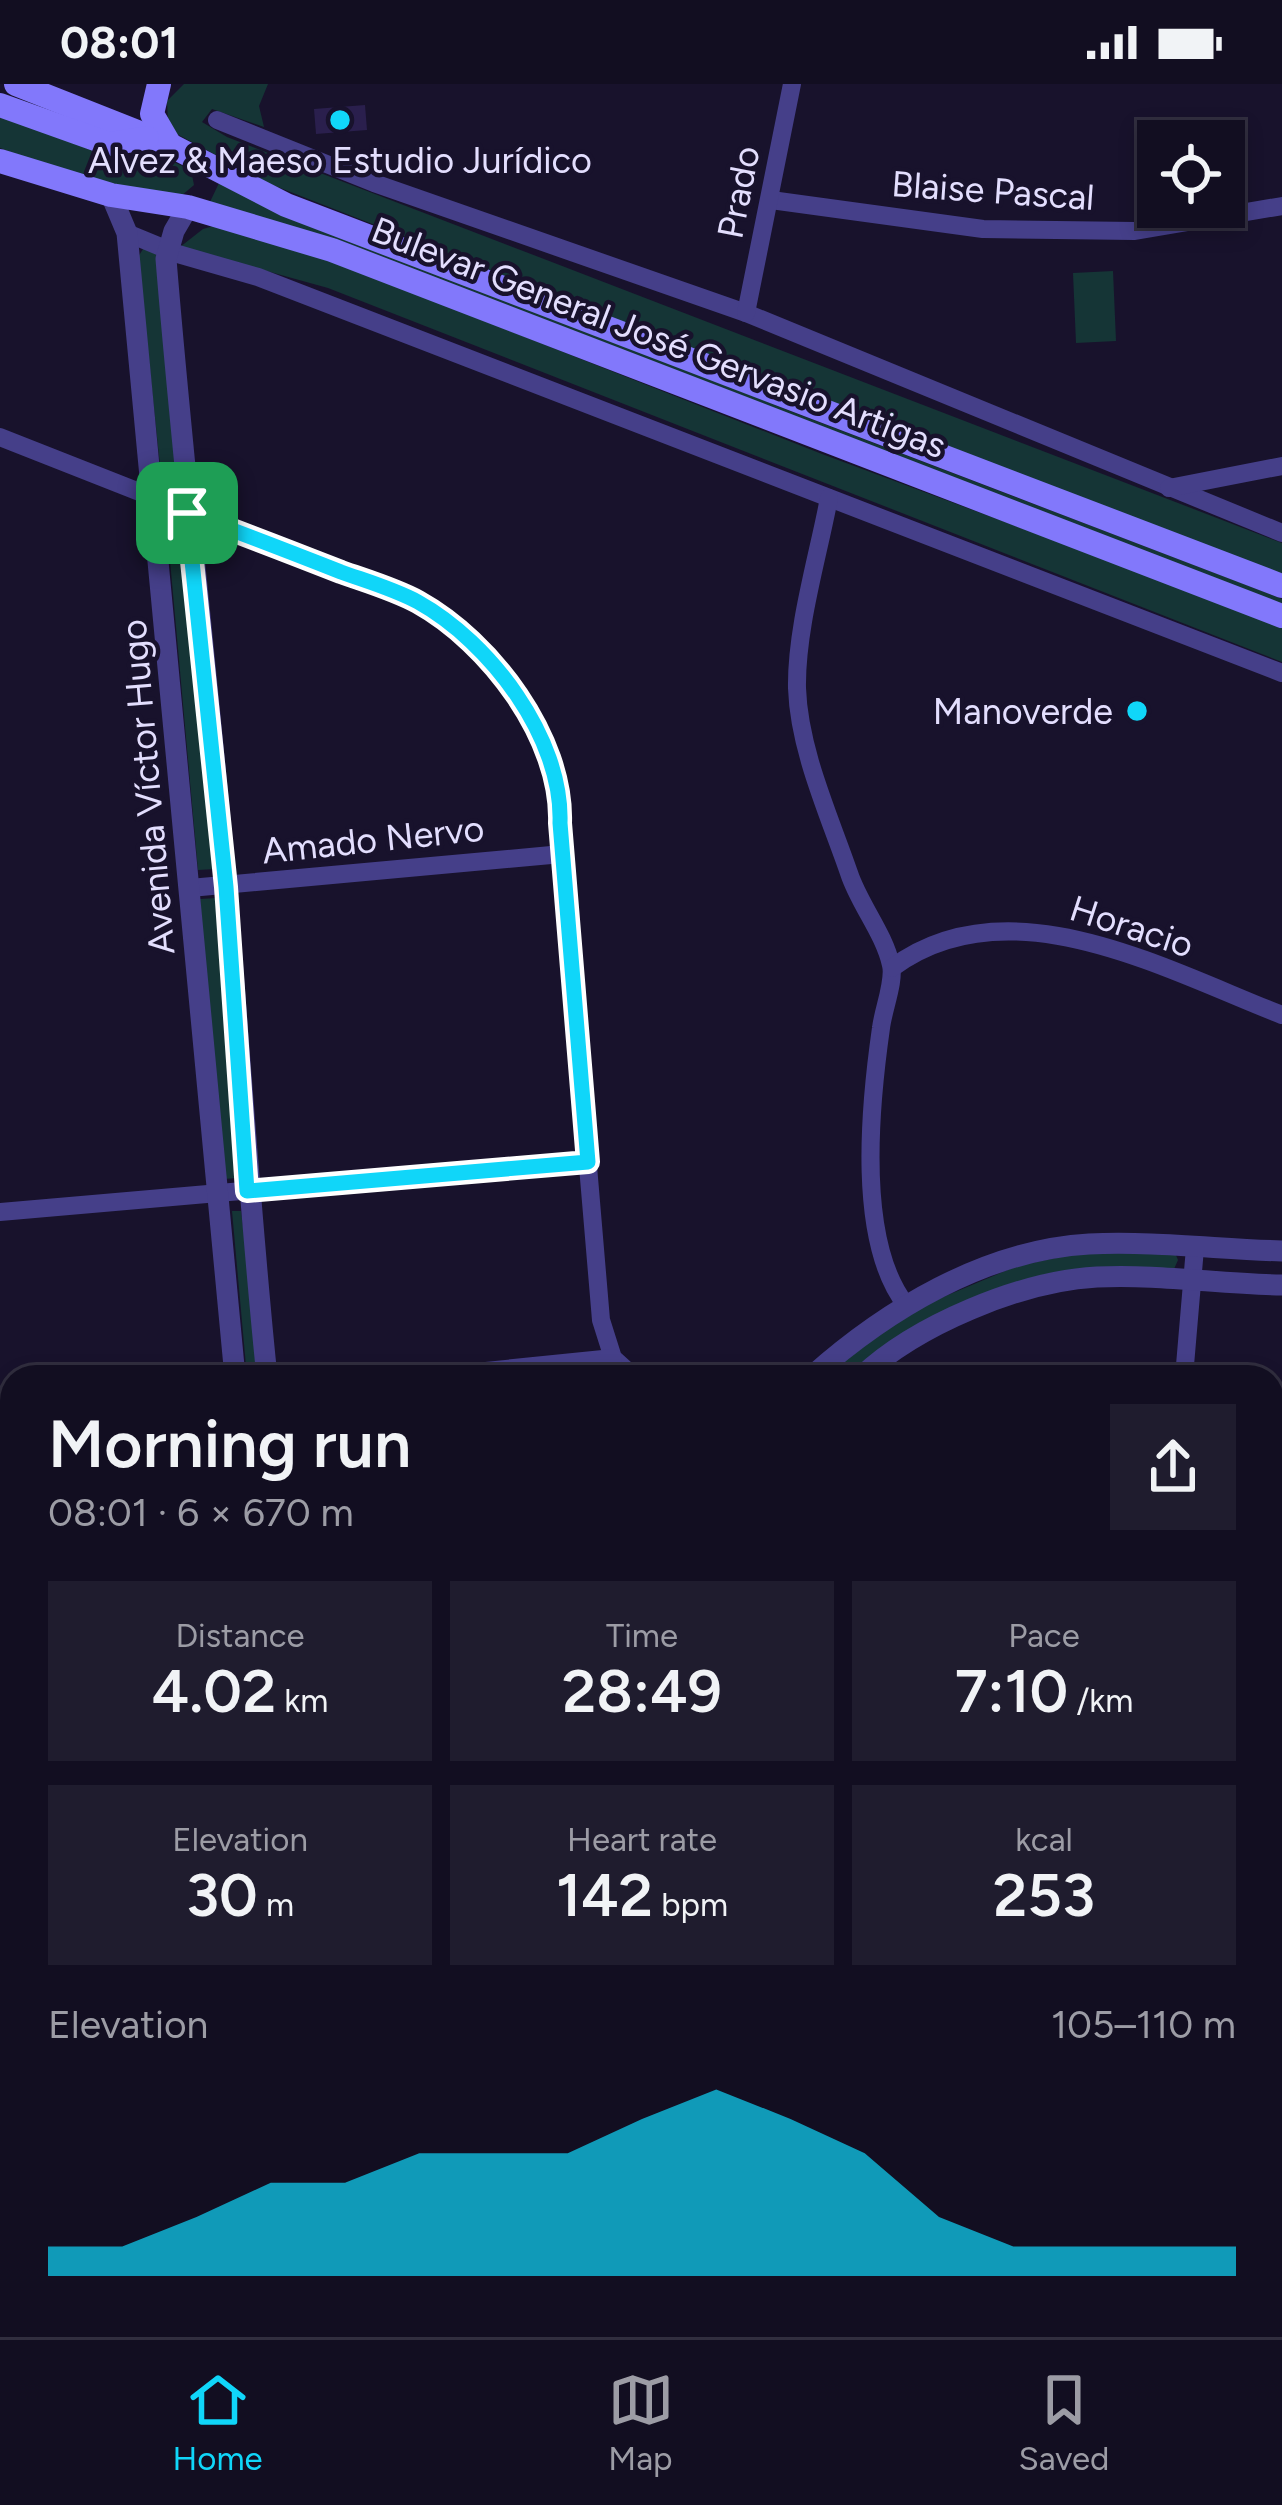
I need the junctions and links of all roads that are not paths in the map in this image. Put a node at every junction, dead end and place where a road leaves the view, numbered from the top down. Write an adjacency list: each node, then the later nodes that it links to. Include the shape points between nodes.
1 (16, 84): 6 (main road, Bulevar General José Gervasio Artigas)
2 (159, 84): 6 (main road, via 152,114)
3 (792, 84): 10 (street, Prado)
4 (0, 105): 6 (main road, via 109,145)
5 (217, 120): 15 (street, Bulevar General José Gervasio Artigas)
6 (160, 142): 8 (main road, Bulevar General José Gervasio Artigas)
7 (0, 161): 9 (main road, Bulevar General José Gervasio Artigas)
8 (207, 165): 12 (main road, via 206,185); 25 (main road, Bulevar General José Gervasio Artigas, via 304,212)
9 (111, 195): 12 (main road, Bulevar General José Gervasio Artigas); 13 (street, Avenida Víctor Hugo)
10 (771, 200): 11 (street, Blaise Pascal, via 983,229 1135,231); 15 (street, Prado)
11 (1282, 206)
12 (188, 207): 14 (street, Avenida Víctor Hugo); 26 (main road, Bulevar General José Gervasio Artigas, via 332,250)
13 (127, 233): 14 (street); 20 (street, Avenida Víctor Hugo)
14 (169, 249): 21 (street); 22 (street, Avenida Víctor Hugo)
15 (746, 313): 19 (street, Bulevar General José Gervasio Artigas)
16 (0, 437): 20 (street)
17 (1282, 466): 18 (street)
18 (1245, 473): 19 (street); 23 (street, via 1236,502)
19 (1166, 488): 23 (street, Bulevar General José Gervasio Artigas)
20 (154, 497): 22 (street); 30 (street, Avenida Víctor Hugo)
21 (829, 498): 27 (street); 31 (street, via 797,690 851,880)
22 (187, 513): 28 (street, via 416,601 458,629 507,680 543,744 561,795); 29 (street, Avenida Víctor Hugo)
23 (1245, 518): 24 (street, Bulevar General José Gervasio Artigas)
24 (1282, 532)
25 (1282, 586)
26 (1282, 616)
27 (1282, 673)
28 (562, 854): 29 (street, Amado Nervo); 33 (street)
29 (226, 887): 30 (street, Amado Nervo); 34 (street, Avenida Víctor Hugo)
30 (190, 888): 35 (street, Avenida Víctor Hugo)
31 (892, 968): 32 (street, Horacio, via 956,936 1037,929); 41 (street, via 869,1142 880,1247)
32 (1282, 1015)
33 (588, 1162): 34 (street); 42 (street, via 601,1320)
34 (247, 1191): 35 (street); 44 (street, Avenida Víctor Hugo)
35 (215, 1194): 36 (street); 43 (street, Avenida Víctor Hugo)
36 (0, 1212)
37 (1195, 1248): 38 (street); 39 (street); 41 (street, via 1049,1250)
38 (1282, 1251)
39 (1192, 1279): 40 (street); 48 (street, via 1096,1277 1018,1292 924,1332); 49 (street)
40 (1282, 1285)
41 (906, 1305): 47 (street)
42 (613, 1358): 45 (street); 46 (street)
43 (234, 1365)
44 (266, 1365)
45 (544, 1365)
46 (621, 1365)
47 (825, 1365)
48 (878, 1365)
49 (1185, 1365)

